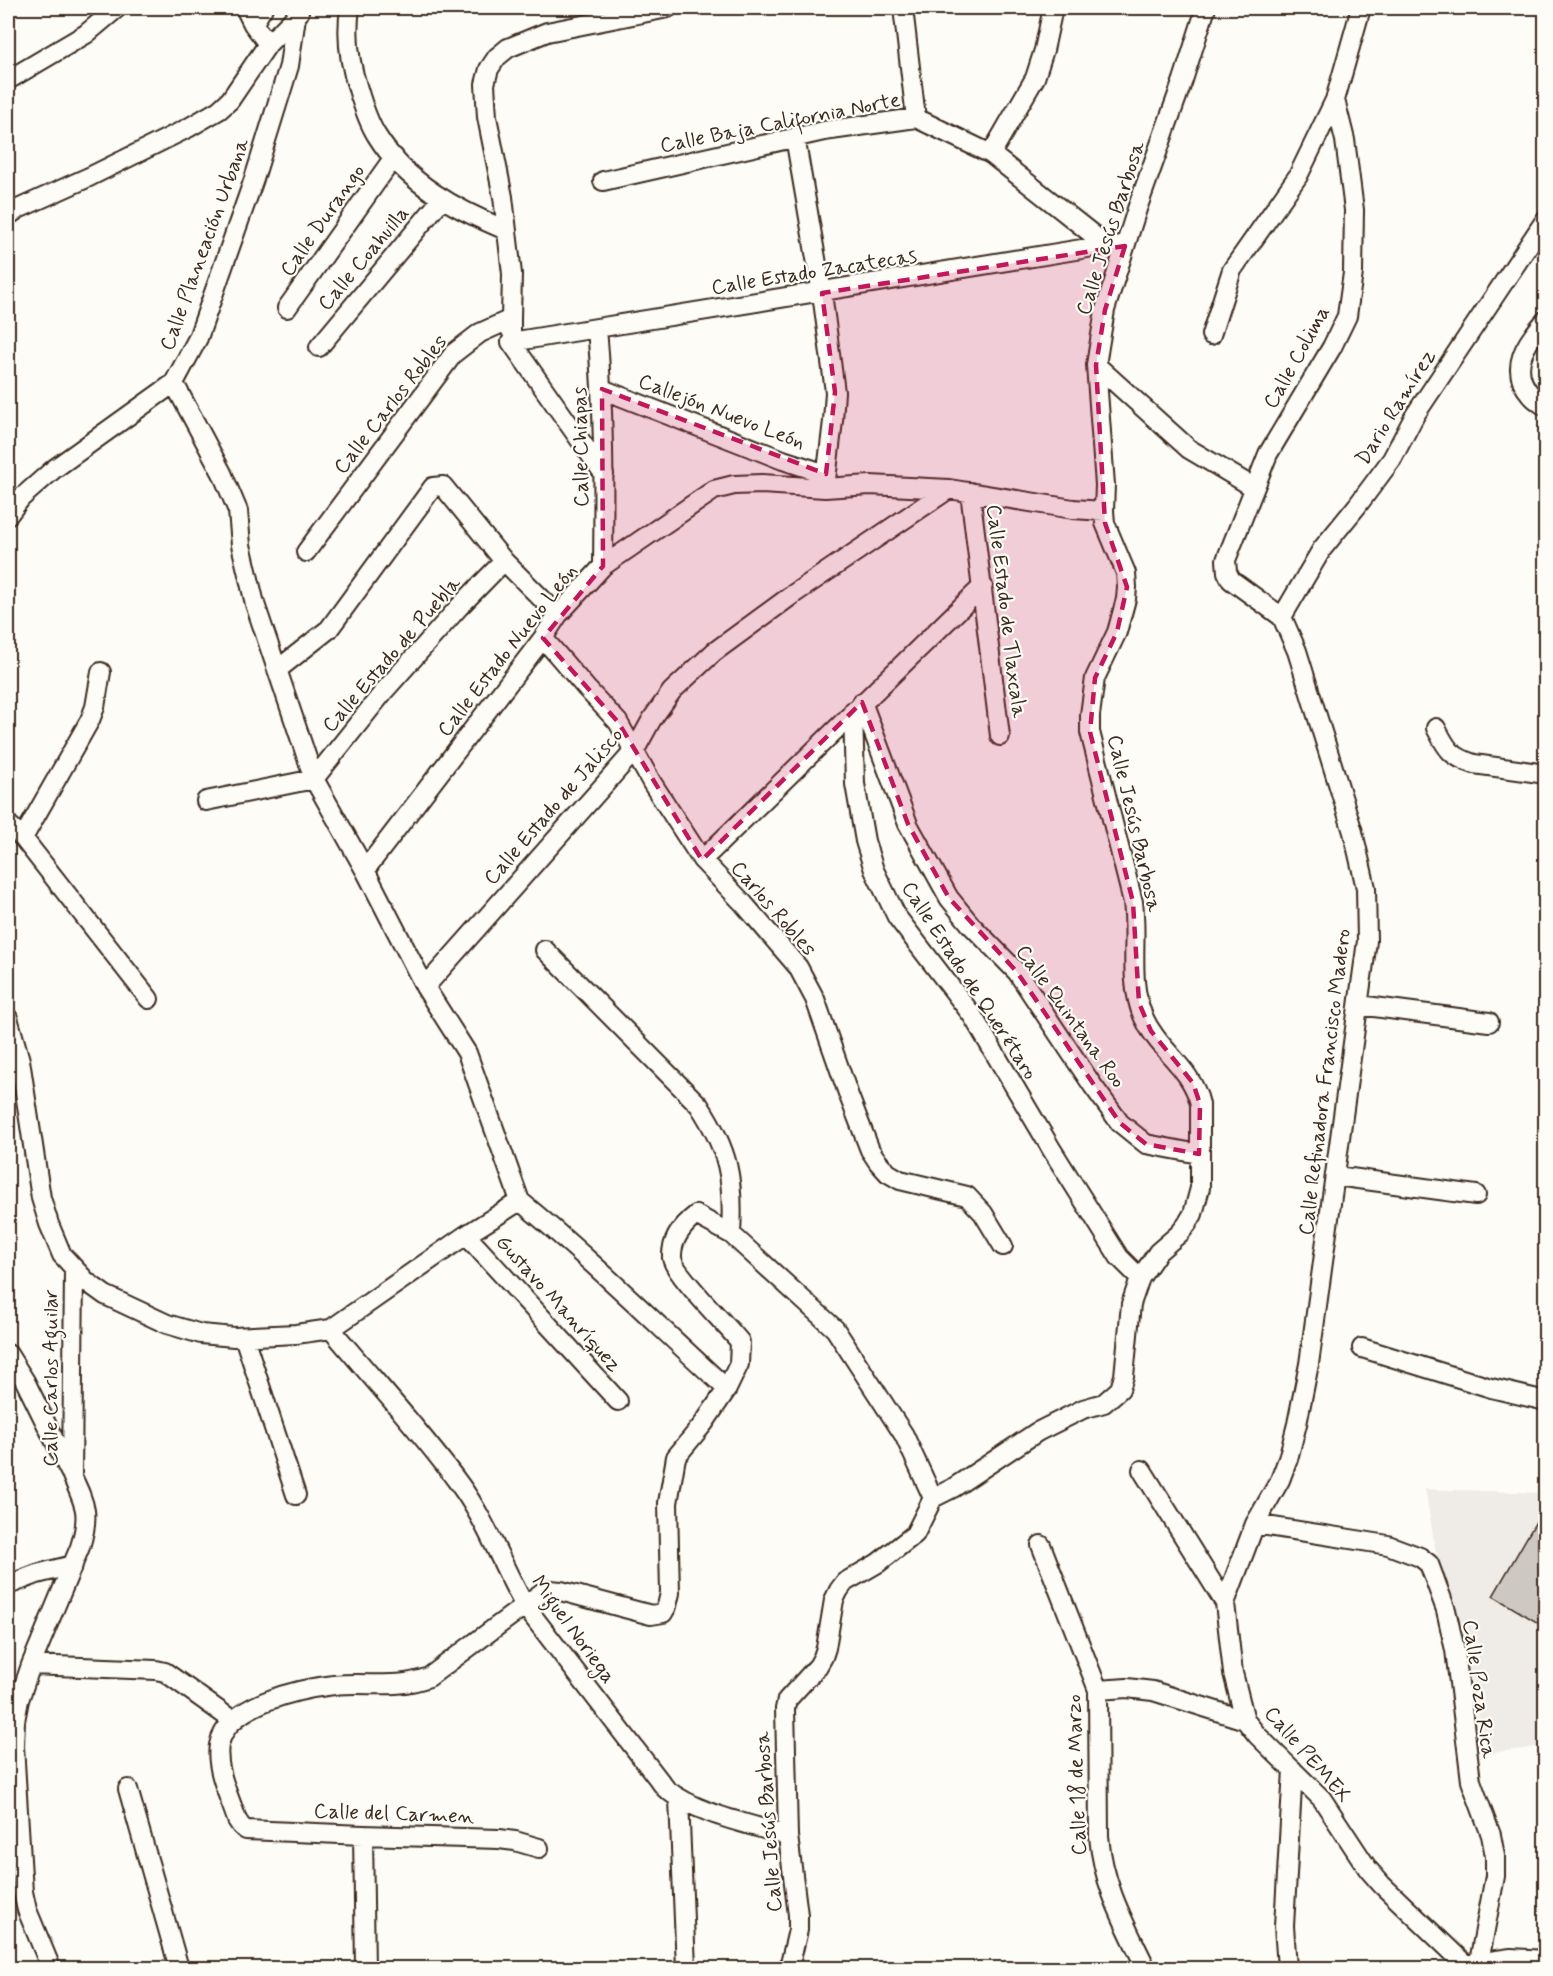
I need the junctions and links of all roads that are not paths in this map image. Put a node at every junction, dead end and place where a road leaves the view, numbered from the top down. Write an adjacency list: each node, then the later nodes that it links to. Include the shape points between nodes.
1 (117, 8): 13 (street, via 86,34)
2 (245, 8): 11 (street)
3 (263, 8): 11 (street)
4 (350, 8): 18 (street, via 348,38 357,86 376,134)
5 (668, 8): 23 (street, via 547,32 508,48 497,57 485,84)
6 (903, 8): 15 (street)
7 (1053, 8): 17 (street, via 1035,78)
8 (1206, 8): 25 (street, Calle Jesús Barbosa)
9 (1361, 8): 14 (street)
10 (301, 12): 12 (street); 35 (street, Calle Planeación Urbana, via 290,66 254,179 198,338)
11 (254, 24): 12 (street)
12 (268, 44): 21 (street, via 219,110)
13 (8, 80)
14 (1335, 100): 31 (street, via 1298,176 1232,270); 40 (street, Calle Colima, via 1345,140 1354,210 1353,273 1347,316 1268,454)
15 (916, 117): 16 (street, Calle Baja California Norte); 17 (street, Calle Baja California Norte)
16 (795, 138): 19 (street, Calle Baja California Norte); 26 (street)
17 (991, 154): 24 (street, Calle Baja California Norte)
18 (394, 157): 20 (street); 27 (street, Calle Durango)
19 (603, 181)
20 (442, 199): 23 (street); 33 (street, Calle Coahuilla)
21 (8, 216)
22 (1544, 223): 50 (street, Dario Ramírez, via 1415,414 1392,459 1322,549)
23 (506, 230): 28 (street, via 512,274)
24 (1106, 245): 25 (street, Calle Estado Zacatecas); 26 (street, Calle Estado Zacatecas)
25 (1125, 246): 34 (street, Calle Jesús Barbosa, via 1104,310)
26 (822, 293): 30 (street, Calle Estado Zacatecas); 39 (street, via 835,392)
27 (286, 308)
28 (511, 319): 32 (street); 45 (street, Calle Carlos Robles, via 480,333 454,353)
29 (1545, 320): 37 (street, via 1529,338 1520,367 1523,383)
30 (597, 328): 32 (street, Calle Estado Zacatecas); 36 (street, Calle Chiapas)
31 (1211, 335)
32 (511, 342): 38 (street)
33 (319, 347)
34 (1096, 365): 40 (street, via 1189,449); 43 (street, Calle Jesús Barbosa)
35 (174, 383): 44 (street, Calle Planeación Urbana, via 54,469); 52 (street, via 238,511 252,594)
36 (602, 389): 38 (street, Calle Chiapas); 39 (street, Callejón Nuevo León, via 783,460)
37 (1545, 407)
38 (604, 474): 47 (street, Calle Chiapas)
39 (825, 481): 41 (street, Calle Estado Nuevo León); 47 (street, Calle Estado Nuevo León, via 734,485 714,490)
40 (1254, 487): 50 (street, Calle Refinadora Francisco Madero, via 1227,554 1227,572 1232,580)
41 (949, 489): 42 (street, Calle Estado Nuevo León); 57 (street, Calle Estado de Jalisco, via 714,652 672,691)
42 (970, 492): 43 (street, Calle Estado Nuevo León); 48 (street, Calle Estado de Tlaxcala)
43 (1104, 511): 71 (street, Calle Jesús Barbosa, via 1128,587 1117,632 1095,678 1090,732 1134,902 1139,1003 1151,1031 1193,1083 1200,1104)
44 (8, 514)
45 (306, 552)
46 (504, 561): 49 (street); 52 (street, via 443,486 433,487 329,629); 59 (street, Calle Estado de Puebla, via 385,690)
47 (603, 566): 49 (street, Calle Estado Nuevo León)
48 (983, 585): 54 (street); 56 (street, Calle Estado de Tlaxcala)
49 (558, 615): 51 (street, Calle Estado Nuevo León)
50 (1282, 617): 68 (street, Calle Refinadora Francisco Madero, via 1297,651 1353,832 1366,888 1367,941)
51 (543, 638): 57 (street, Carlos Robles, via 618,722); 64 (street, Calle Estado Nuevo León)
52 (277, 670): 59 (street)
53 (101, 672): 62 (street, via 90,720)
54 (858, 706): 63 (street); 71 (street, Calle Quintana Roo, via 908,825 949,898 1017,972 1120,1123 1146,1144); 79 (street, Calle Estado de Querétaro, via 855,784 865,841 897,917 972,1015 1119,1257)
55 (1436, 728): 58 (street, via 1446,749 1455,757 1473,764)
56 (1000, 736)
57 (635, 750): 63 (street, Carlos Robles); 66 (street, Calle Estado de Jalisco)
58 (1545, 774)
59 (314, 778): 60 (street); 64 (street)
60 (206, 801)
61 (8, 824): 62 (street)
62 (23, 838): 67 (street)
63 (702, 860): 77 (street, Carlos Robles, via 798,967 815,999 857,1117 878,1162 900,1180 967,1196 983,1212)
64 (365, 870): 66 (street)
65 (546, 950): 75 (street, via 699,1105 709,1120 730,1169)
66 (424, 987): 74 (street, via 467,1053)
67 (149, 999)
68 (1359, 1005): 70 (street); 72 (street, Calle Refinadora Francisco Madero)
69 (8, 1018): 78 (street, via 20,1060 41,1198 62,1255)
70 (1489, 1022)
71 (1199, 1154): 79 (street, Calle Jesús Barbosa, via 1200,1188 1193,1214)
72 (1336, 1176): 73 (street); 91 (street, Calle Refinadora Francisco Madero, via 1297,1424 1281,1480)
73 (1476, 1195)
74 (520, 1201): 76 (street); 84 (street)
75 (731, 1234): 84 (street, via 696,1215 682,1226 672,1259 678,1273 740,1342 739,1364); 90 (street, via 835,1329 904,1435)
76 (466, 1235): 80 (street); 85 (street, Gustavo Manríquez)
77 (1003, 1246)
78 (74, 1270): 81 (street, via 105,1295 166,1324 201,1334); 88 (street, Calle Carlos Aguilar)
79 (1140, 1278): 90 (street, Calle Jesús Barbosa, via 1131,1304 1120,1389 1104,1402 1037,1432)
80 (331, 1329): 81 (street); 96 (street, Miguel Noriega, via 460,1485)
81 (244, 1336): 89 (street)
82 (1362, 1348): 86 (street)
83 (8, 1354): 88 (street)
84 (727, 1389): 96 (street, via 676,1457 668,1503 670,1593 663,1613 643,1614 550,1590)
85 (618, 1401)
86 (1545, 1401)
87 (1142, 1470): 95 (street, Calle PEMEX)
88 (72, 1476): 93 (street, Calle Carlos Aguilar, via 87,1513 86,1530)
89 (296, 1495)
90 (933, 1498): 105 (street, Calle Jesús Barbosa, via 915,1534 839,1590 823,1657 788,1700 784,1717)
91 (1255, 1524): 95 (street, Calle Refinadora Francisco Madero); 108 (street, Calle Poza Rica, via 1388,1545 1429,1564 1455,1650 1471,1781 1495,1856 1495,1876)
92 (1041, 1545): 98 (street, Calle 18 de Marzo)
93 (73, 1565): 94 (street); 97 (street, Calle Carlos Aguilar)
94 (8, 1585)
95 (1225, 1603): 100 (street, Calle PEMEX, via 1233,1673)
96 (525, 1606): 99 (street, via 429,1677 391,1686 336,1684 308,1689 277,1697); 103 (street, Miguel Noriega, via 666,1789)
97 (31, 1665): 99 (street, via 165,1672); 109 (street, Calle Carlos Aguilar, via 19,1700 14,1738 23,1892)
98 (1098, 1690): 100 (street, via 1153,1691); 114 (street, Calle 18 de Marzo, via 1100,1857 1112,1896)
99 (232, 1720): 104 (street, Calle del Carmen, via 219,1745 219,1765 241,1826 246,1830)
100 (1245, 1720): 101 (street, Calle PEMEX)
101 (1293, 1770): 108 (street, Calle PEMEX, via 1322,1799 1382,1885); 115 (street, via 1284,1926)
102 (128, 1789): 110 (street)
103 (679, 1799): 105 (street, Miguel Noriega); 112 (street)
104 (363, 1835): 106 (street, Calle del Carmen, via 499,1839); 111 (street)
105 (788, 1836): 113 (street, Calle Jesús Barbosa, via 798,1914)
106 (539, 1848)
107 (1545, 1960): 108 (street, via 1511,1958)
108 (1467, 1966)
109 (51, 1968)
110 (179, 1968)
111 (365, 1968)
112 (686, 1968)
113 (789, 1968)
114 (1146, 1968)
115 (1287, 1968)

